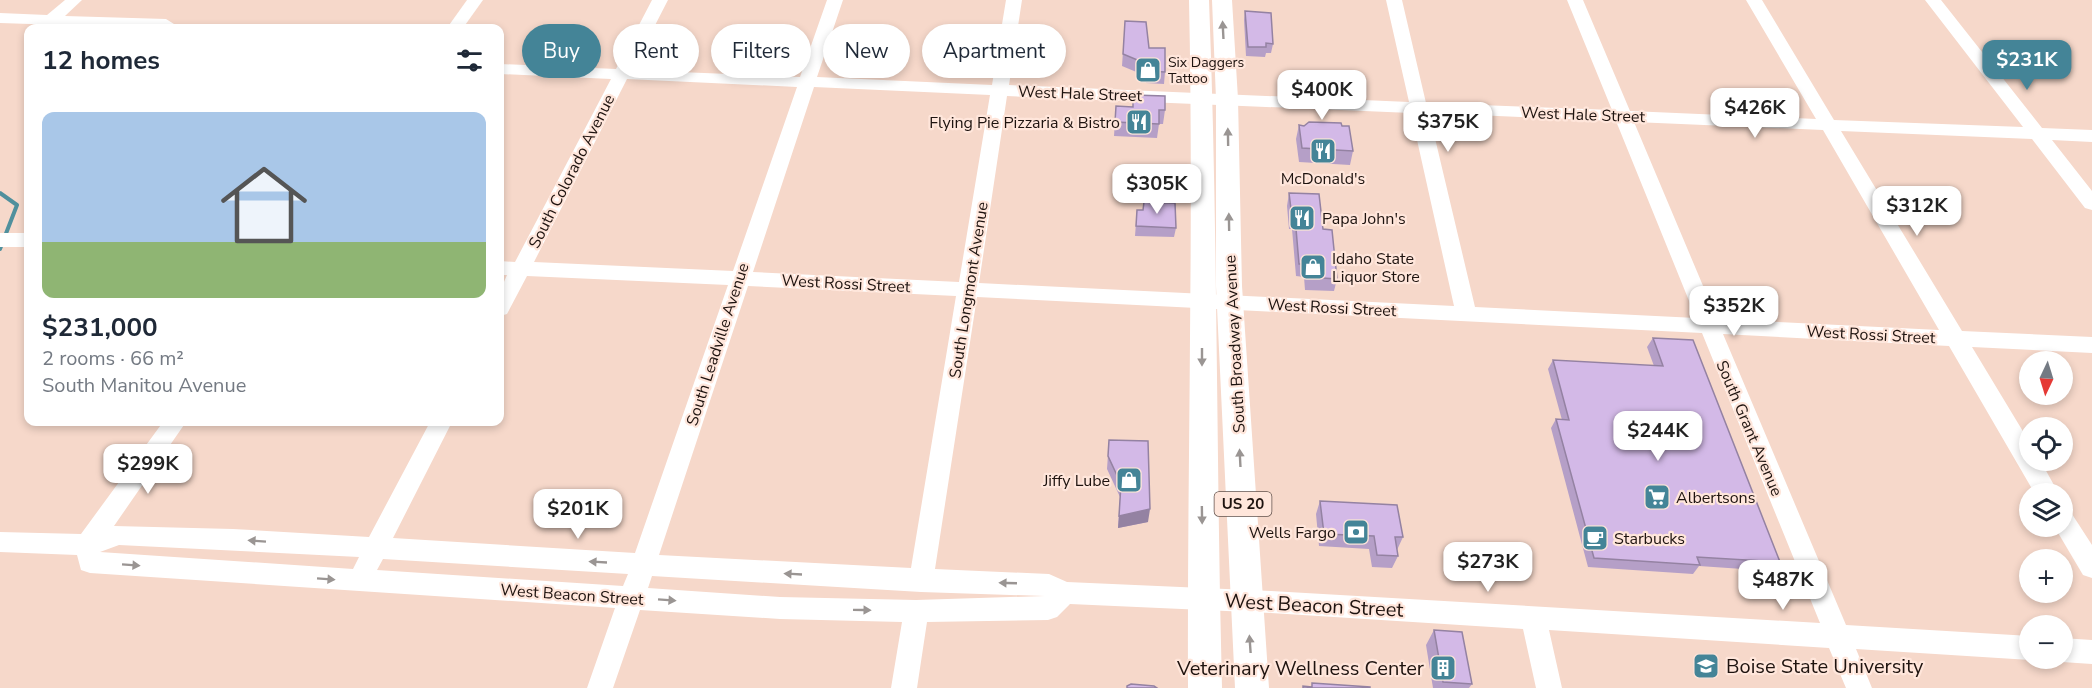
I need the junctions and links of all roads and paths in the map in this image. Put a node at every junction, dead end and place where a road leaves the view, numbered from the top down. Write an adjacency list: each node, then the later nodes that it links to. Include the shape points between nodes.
1 (74, 0): 13 (street)
2 (475, 0): 15 (street)
3 (660, 0): 16 (street, South Colorado Avenue)
4 (835, 0): 21 (street, South Leadville Avenue)
5 (1014, 0): 22 (street, South Longmont Avenue)
6 (1199, 0): 23 (main road, South Broadway Avenue / US 20)
7 (1222, 0): 23 (main road, South Broadway Avenue / US 20, one-way to 7)
8 (1394, 0): 24 (street)
9 (1575, 0): 25 (street, South Grant Avenue)
10 (1754, 0): 26 (street)
11 (1933, 0): 27 (street)
12 (0, 18): 13 (street)
13 (51, 20): 14 (street)
14 (166, 24)
15 (458, 24)
16 (647, 24)
17 (504, 69): 18 (street, West Hale Street)
18 (613, 74)
19 (699, 77): 21 (street, West Hale Street)
20 (619, 78): 33 (street, South Colorado Avenue)
21 (807, 81): 22 (street, West Hale Street); 34 (street, South Leadville Avenue)
22 (1000, 90): 23 (street, West Hale Street); 35 (street, South Longmont Avenue)
23 (1215, 99): 24 (street, West Hale Street); 37 (main road, South Broadway Avenue / US 20)
24 (1419, 107): 25 (street, West Hale Street); 38 (street)
25 (1622, 116): 26 (street, West Hale Street); 39 (street, South Grant Avenue)
26 (1828, 124): 27 (street, West Hale Street); 40 (street)
27 (2037, 133): 28 (street, West Hale Street); 29 (street)
28 (2092, 136)
29 (2092, 204)
30 (0, 240): 31 (street)
31 (24, 240)
32 (504, 268): 33 (street, West Rossi Street)
33 (520, 269): 34 (street, West Rossi Street); 36 (street, South Colorado Avenue)
34 (739, 278): 35 (street, West Rossi Street); 49 (street, South Leadville Avenue)
35 (968, 289): 37 (street, West Rossi Street); 52 (street, South Longmont Avenue)
36 (504, 301)
37 (1216, 301): 38 (street, West Rossi Street); 55 (main road, South Broadway Avenue / US 20, one-way to 55); 56 (main road, South Broadway Avenue / US 20, one-way to 37)
38 (1466, 314): 39 (street, West Rossi Street)
39 (1708, 326): 40 (street, West Rossi Street); 59 (street, South Grant Avenue)
40 (1955, 338): 41 (street, West Rossi Street); 44 (street)
41 (2092, 345)
42 (173, 426): 47 (street)
43 (439, 426): 48 (street)
44 (2041, 483)
45 (2073, 536): 50 (street)
46 (0, 542): 47 (street, West Beacon Street)
47 (87, 545): 48 (street, West Beacon Street, one-way to 47, via 119,535); 51 (street, West Beacon Street, one-way to 51, via 90,562)
48 (375, 549): 49 (street, West Beacon Street, one-way to 48); 51 (street)
49 (644, 565): 52 (street, West Beacon Street, one-way to 49); 54 (street, South Leadville Avenue)
50 (2092, 567)
51 (359, 581): 54 (street, West Beacon Street)
52 (921, 581): 53 (street, West Beacon Street, one-way to 52, via 1049,585)
53 (1065, 593): 55 (street, West Beacon Street); 57 (street, West Beacon Street, via 1048,609)
54 (632, 598): 57 (street, West Beacon Street, one-way to 57, via 780,608); 63 (street, South Leadville Avenue)
55 (1202, 598): 56 (street, West Beacon Street); 65 (main road, South Broadway Avenue / US 20)
56 (1248, 601): 58 (street, West Beacon Street); 66 (main road, South Broadway Avenue / US 20, one-way to 56)
57 (916, 611): 64 (street)
58 (1533, 617): 59 (street, West Beacon Street); 67 (street)
59 (1837, 636): 60 (street, West Beacon Street); 68 (street, South Grant Avenue)
60 (2019, 647)
61 (2073, 651): 62 (street)
62 (2092, 652)
63 (600, 688)
64 (904, 688)
65 (1204, 688)
66 (1252, 688)
67 (1549, 688)
68 (1858, 688)

